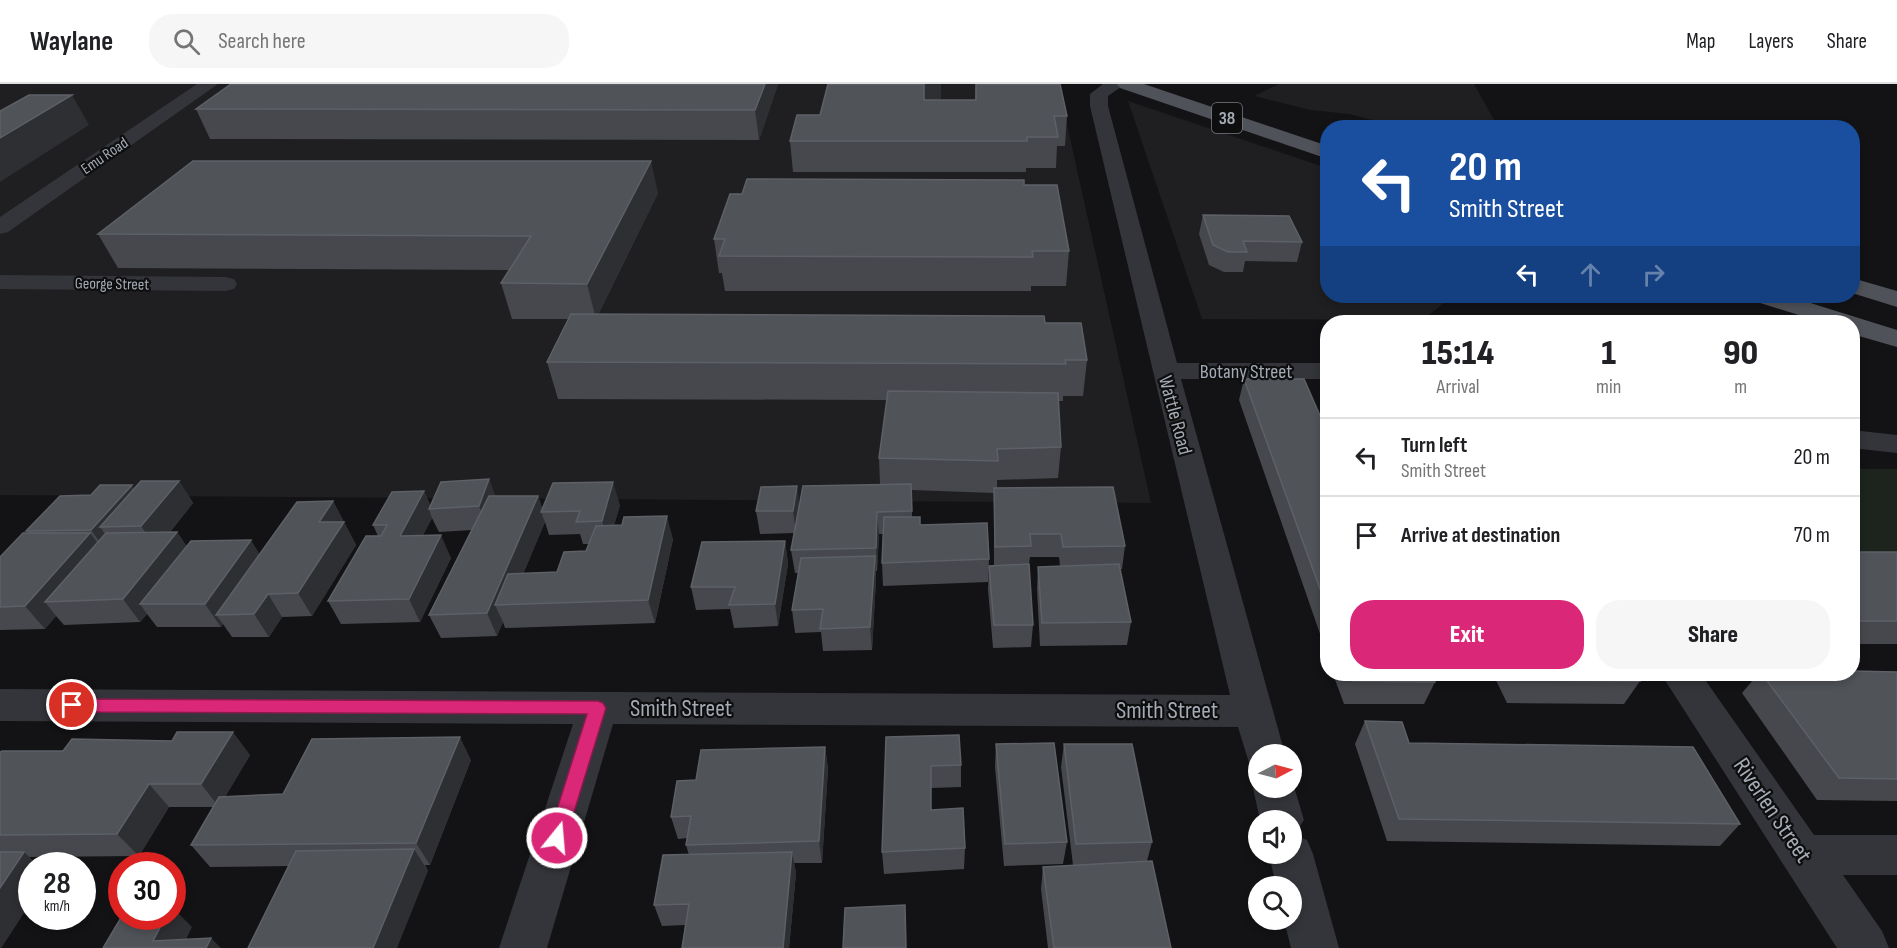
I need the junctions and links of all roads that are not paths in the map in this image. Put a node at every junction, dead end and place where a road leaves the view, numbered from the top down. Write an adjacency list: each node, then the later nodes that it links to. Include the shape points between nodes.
1 (209, 84): 7 (street, Emu Road)
2 (1116, 84): 16 (street, Wattle Road, via 1102,91 1098,101)
3 (1126, 84): 6 (main road, 38)
4 (1144, 84): 5 (main road, 38)
5 (1283, 117)
6 (1320, 150)
7 (0, 227)
8 (0, 282): 9 (street, George Street)
9 (225, 284)
10 (1860, 287): 11 (main road)
11 (1897, 299)
12 (1785, 303): 13 (main road)
13 (1824, 315)
14 (1860, 327): 15 (main road)
15 (1897, 339)
16 (1165, 371): 17 (street, Botany Street); 23 (street, Wattle Road)
17 (1320, 371)
18 (1860, 440): 19 (street)
19 (1897, 444)
20 (1685, 681): 25 (street, Riverlen Street)
21 (0, 705): 22 (street, Smith Street)
22 (598, 708): 23 (street, Smith Street); 28 (street)
23 (1254, 711): 24 (street, Wattle Road)
24 (1262, 744)
25 (1802, 855): 26 (street); 30 (street, Riverlen Street)
26 (1897, 855)
27 (1294, 864): 29 (street)
28 (523, 948)
29 (1315, 948)
30 (1865, 948)

